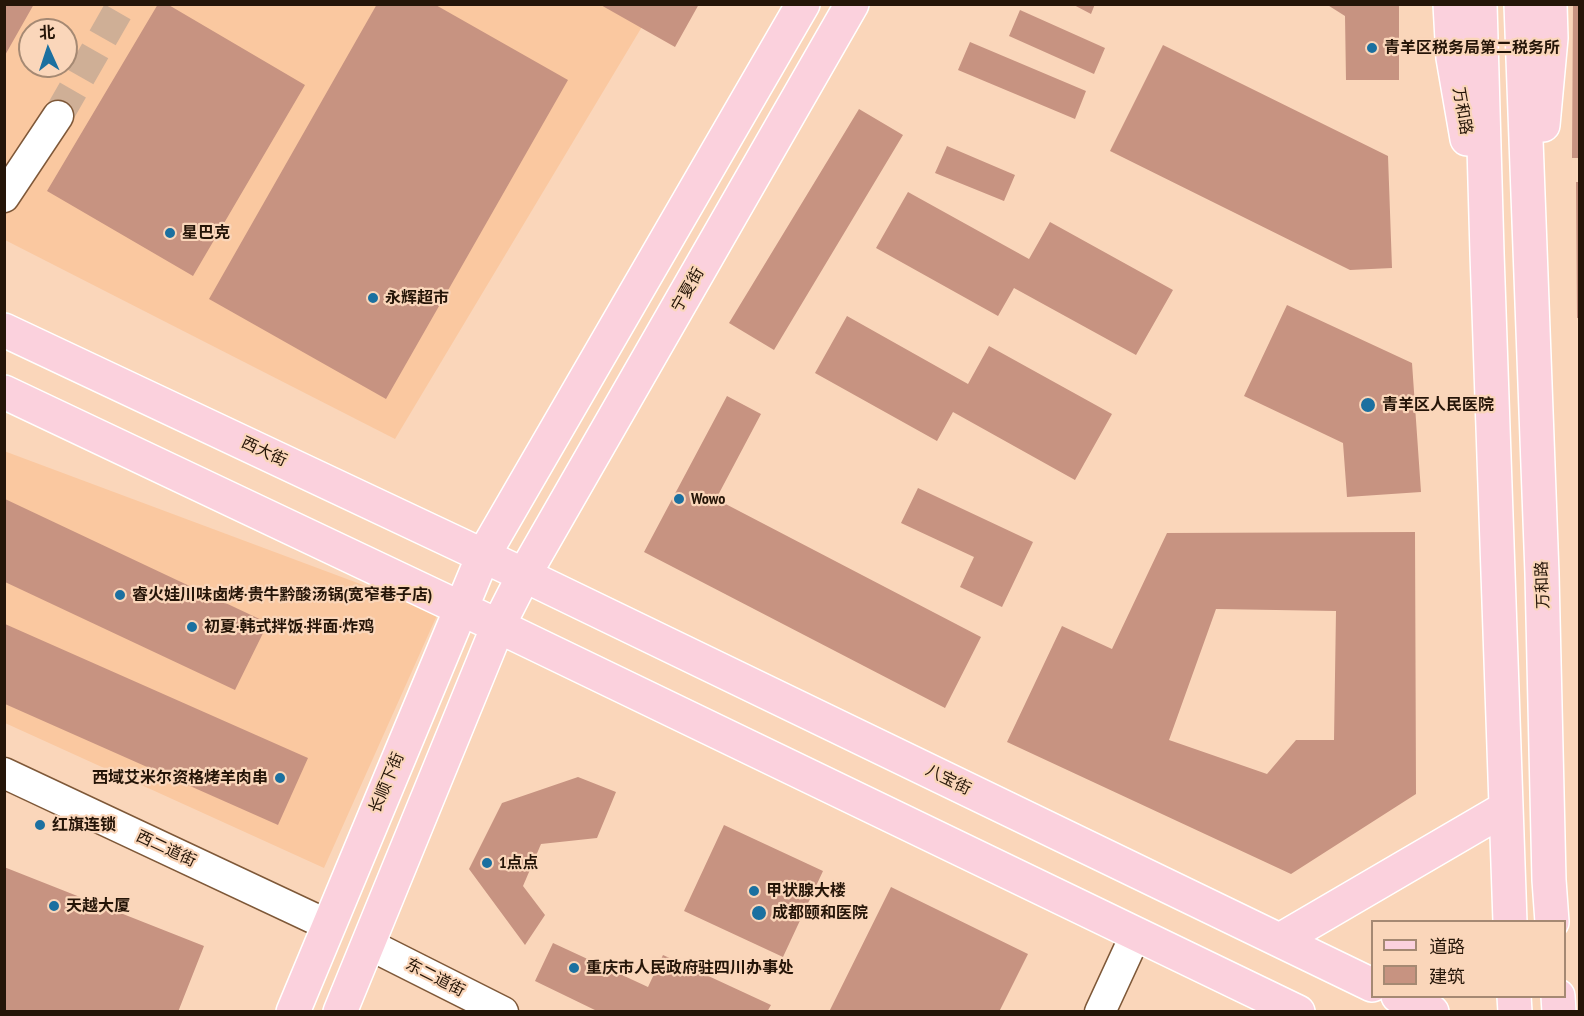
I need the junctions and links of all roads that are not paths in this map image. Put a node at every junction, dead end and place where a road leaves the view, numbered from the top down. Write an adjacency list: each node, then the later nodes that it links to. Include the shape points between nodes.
1 (802, 4): 13 (main road)
2 (852, 4): 14 (main road, 宁夏街)
3 (1450, 4): 10 (main road, 万和路, via 1453,58)
4 (1480, 4): 10 (main road, 万和路)
5 (1521, 4): 9 (main road, 万和路)
6 (1550, 4): 9 (main road, 万和路, via 1551,38)
7 (58, 116): 8 (street)
8 (4, 197)
9 (1530, 249): 20 (main road, 万和路)
10 (1486, 253): 18 (main road, 万和路)
11 (4, 330): 13 (main road, 西大街)
12 (4, 392): 15 (main road)
13 (483, 556): 14 (main road, 西大街); 15 (main road, 长顺下街)
14 (524, 575): 16 (main road); 23 (main road, 八宝街)
15 (460, 608): 16 (main road); 21 (main road, 长顺下街)
16 (498, 626): 22 (main road); 24 (main road)
17 (4, 773): 21 (street, 西二道街)
18 (1506, 808): 19 (main road, 万和路); 23 (main road)
19 (1510, 920)
20 (1552, 920)
21 (328, 925): 27 (main road, 长顺下街)
22 (1136, 934): 30 (street); 31 (main road)
23 (1280, 940): 25 (main road, 八宝街)
24 (368, 944): 28 (main road); 29 (street, 东二道街)
25 (1371, 985)
26 (1403, 998): 32 (main road)
27 (293, 1011)
28 (340, 1011)
29 (503, 1011)
30 (1100, 1011)
31 (1298, 1011)
32 (1432, 1011)

